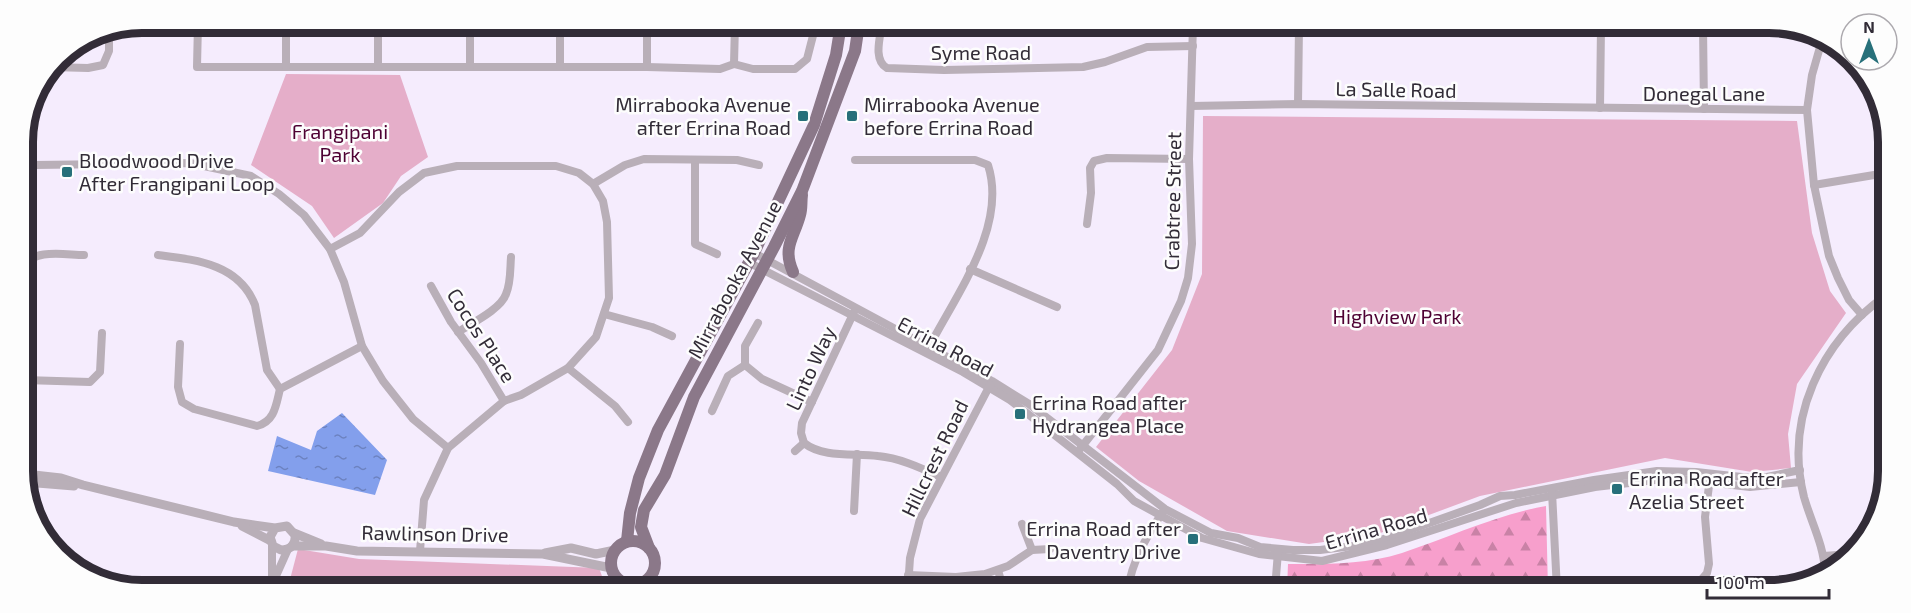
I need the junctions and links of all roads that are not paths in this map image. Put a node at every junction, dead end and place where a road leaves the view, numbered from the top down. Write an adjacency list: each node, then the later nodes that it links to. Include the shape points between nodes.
1 (198, 33): 20 (street, via 197,67)
2 (286, 33): 20 (street)
3 (378, 33): 21 (street)
4 (470, 33): 22 (street)
5 (560, 33): 23 (street)
6 (647, 33): 24 (street)
7 (735, 33): 19 (street)
8 (814, 33): 19 (street, via 807,59 795,69 753,69)
9 (840, 33): 47 (main road, Mirrabooka Avenue, via 814,125)
10 (858, 33): 39 (main road, Mirrabooka Avenue)
11 (881, 33): 17 (street, Syme Road, via 878,58 887,68 1083,67 1147,47)
12 (1193, 33): 17 (street, Crabtree Street)
13 (1299, 33): 26 (street)
14 (1601, 33): 28 (street)
15 (1703, 33): 29 (street)
16 (109, 38): 25 (street, via 103,65)
17 (1193, 46): 27 (street, Crabtree Street)
18 (1820, 46): 30 (street)
19 (734, 64): 24 (street, via 720,69)
20 (286, 67): 21 (street)
21 (378, 67): 22 (street)
22 (470, 67): 23 (street)
23 (560, 67): 24 (street)
24 (647, 67)
25 (62, 68)
26 (1298, 104): 27 (street, La Salle Road); 28 (street, La Salle Road)
27 (1191, 106): 31 (street, Crabtree Street)
28 (1600, 108): 29 (street, Donegal Lane)
29 (1704, 109): 30 (street, Donegal Lane)
30 (1807, 110): 38 (street)
31 (1189, 159): 40 (street, via 1094,161 1090,168); 75 (street, Crabtree Street, via 1192,244 1181,301 1158,350)
32 (855, 160): 49 (street, via 975,160 988,165 993,180 991,217)
33 (695, 161): 34 (street, via 737,160); 37 (street, via 644,159); 42 (street, via 696,244)
34 (759, 165)
35 (33, 166): 41 (street, via 190,163 251,176 304,215)
36 (1878, 174): 38 (street)
37 (593, 184): 41 (street, via 579,173 556,166 457,166 424,173 360,233); 55 (street, via 603,201 607,222 609,298)
38 (1814, 185): 56 (street, via 1833,267 1849,300)
39 (802, 191): 48 (main road, Mirrabooka Avenue); 50 (main road, via 801,213 789,244)
40 (1087, 224)
41 (330, 249): 62 (street)
42 (717, 254)
43 (84, 255): 45 (street)
44 (158, 255): 68 (street, via 204,262 224,269 240,281 255,305 267,370)
45 (33, 257)
46 (511, 257): 58 (street, via 504,299)
47 (751, 257): 48 (street, Errina Road); 92 (main road, Mirrabooka Avenue, via 658,430 639,478)
48 (765, 264): 50 (street, Errina Road); 54 (street, Errina Road); 96 (main road, Mirrabooka Avenue, via 694,397 665,475 644,510 641,527)
49 (970, 269): 53 (street); 63 (street)
50 (793, 272): 54 (street, Errina Road)
51 (431, 286): 58 (street, Cocos Place)
52 (1878, 302): 56 (street)
53 (1057, 307)
54 (855, 311): 63 (street, Errina Road); 70 (street, Linto Way)
55 (604, 314): 60 (street); 65 (street, via 596,338)
56 (1862, 315): 78 (street, via 1834,346 1809,390 1799,434)
57 (758, 323): 64 (street, via 745,346)
58 (458, 332): 69 (street, Cocos Place)
59 (102, 333): 66 (street, via 100,372 90,382)
60 (672, 336)
61 (180, 344): 68 (street, via 179,397 186,406 257,426 272,417)
62 (362, 346): 68 (street); 74 (street, via 413,419)
63 (927, 350): 67 (street, Errina Road)
64 (745, 365): 70 (street, via 762,379); 71 (street, via 728,376)
65 (568, 368): 69 (street); 72 (street, via 615,406)
66 (33, 380)
67 (990, 384): 75 (street, Errina Road, via 1029,404); 80 (street, Hillcrest Road)
68 (280, 389)
69 (504, 401): 74 (street)
70 (812, 402): 73 (street, Linto Way, via 802,423)
71 (712, 411)
72 (628, 422)
73 (804, 443): 76 (street, Linto Way); 77 (street, Linto Way, via 818,451)
74 (448, 447): 100 (street, via 424,500)
75 (1080, 450): 87 (street, Errina Road); 87 (street, Errina Road, via 1128,497)
76 (795, 451)
77 (857, 454): 80 (street, Linto Way, via 891,458); 86 (street)
78 (1800, 470): 81 (street, Errina Road, via 1767,477); 82 (street)
79 (33, 475): 84 (street, Rawlinson Drive)
80 (941, 477): 108 (street, Hillcrest Road, via 920,519)
81 (1710, 478): 82 (street, Errina Road, via 1750,487); 85 (street, Errina Road, via 1657,471); 118 (street, via 1705,517 1709,564)
82 (1802, 482): 104 (street)
83 (34, 483): 84 (street, Rawlinson Drive)
84 (83, 485): 88 (street, Rawlinson Drive)
85 (1552, 491): 101 (street, Errina Road, via 1322,561); 117 (street)
86 (854, 511)
87 (1162, 513): 101 (street, Errina Road, via 1202,538 1233,548); 115 (street)
88 (234, 522): 90 (street, Rawlinson Drive); 93 (street, Rawlinson Drive)
89 (1022, 524): 99 (street)
90 (276, 528): 91 (street, Rawlinson Drive, via 287,526); 93 (street)
91 (294, 533): 94 (street, Rawlinson Drive); 95 (street)
92 (627, 542): 96 (main road, via 639,542); 98 (main road)
93 (271, 543): 95 (street, Rawlinson Drive, via 279,550); 109 (street)
94 (326, 546): 95 (street, Rawlinson Drive); 100 (street, Rawlinson Drive, via 357,551)
95 (290, 548): 110 (street)
96 (649, 548): 112 (main road, Mirrabooka Avenue, via 655,567)
97 (1050, 549): 99 (street)
98 (615, 550): 102 (street, Rawlinson Drive, via 596,554 571,548); 106 (main road)
99 (1032, 550): 107 (street)
100 (420, 551): 102 (street, Rawlinson Drive)
101 (1278, 552): 116 (street)
102 (543, 554): 106 (street, Rawlinson Drive)
103 (1838, 555): 104 (street)
104 (1824, 556): 105 (street)
105 (1825, 564)
106 (611, 568): 111 (main road, Mirrabooka Avenue)
107 (998, 570): 108 (street, via 956,577); 114 (street)
108 (908, 575): 113 (street, Hillcrest Road)
109 (272, 580)
110 (274, 580)
111 (618, 580)
112 (647, 580)
113 (908, 580)
114 (1001, 580)
115 (1130, 580)
116 (1276, 580)
117 (1556, 580)
118 (1701, 580)

